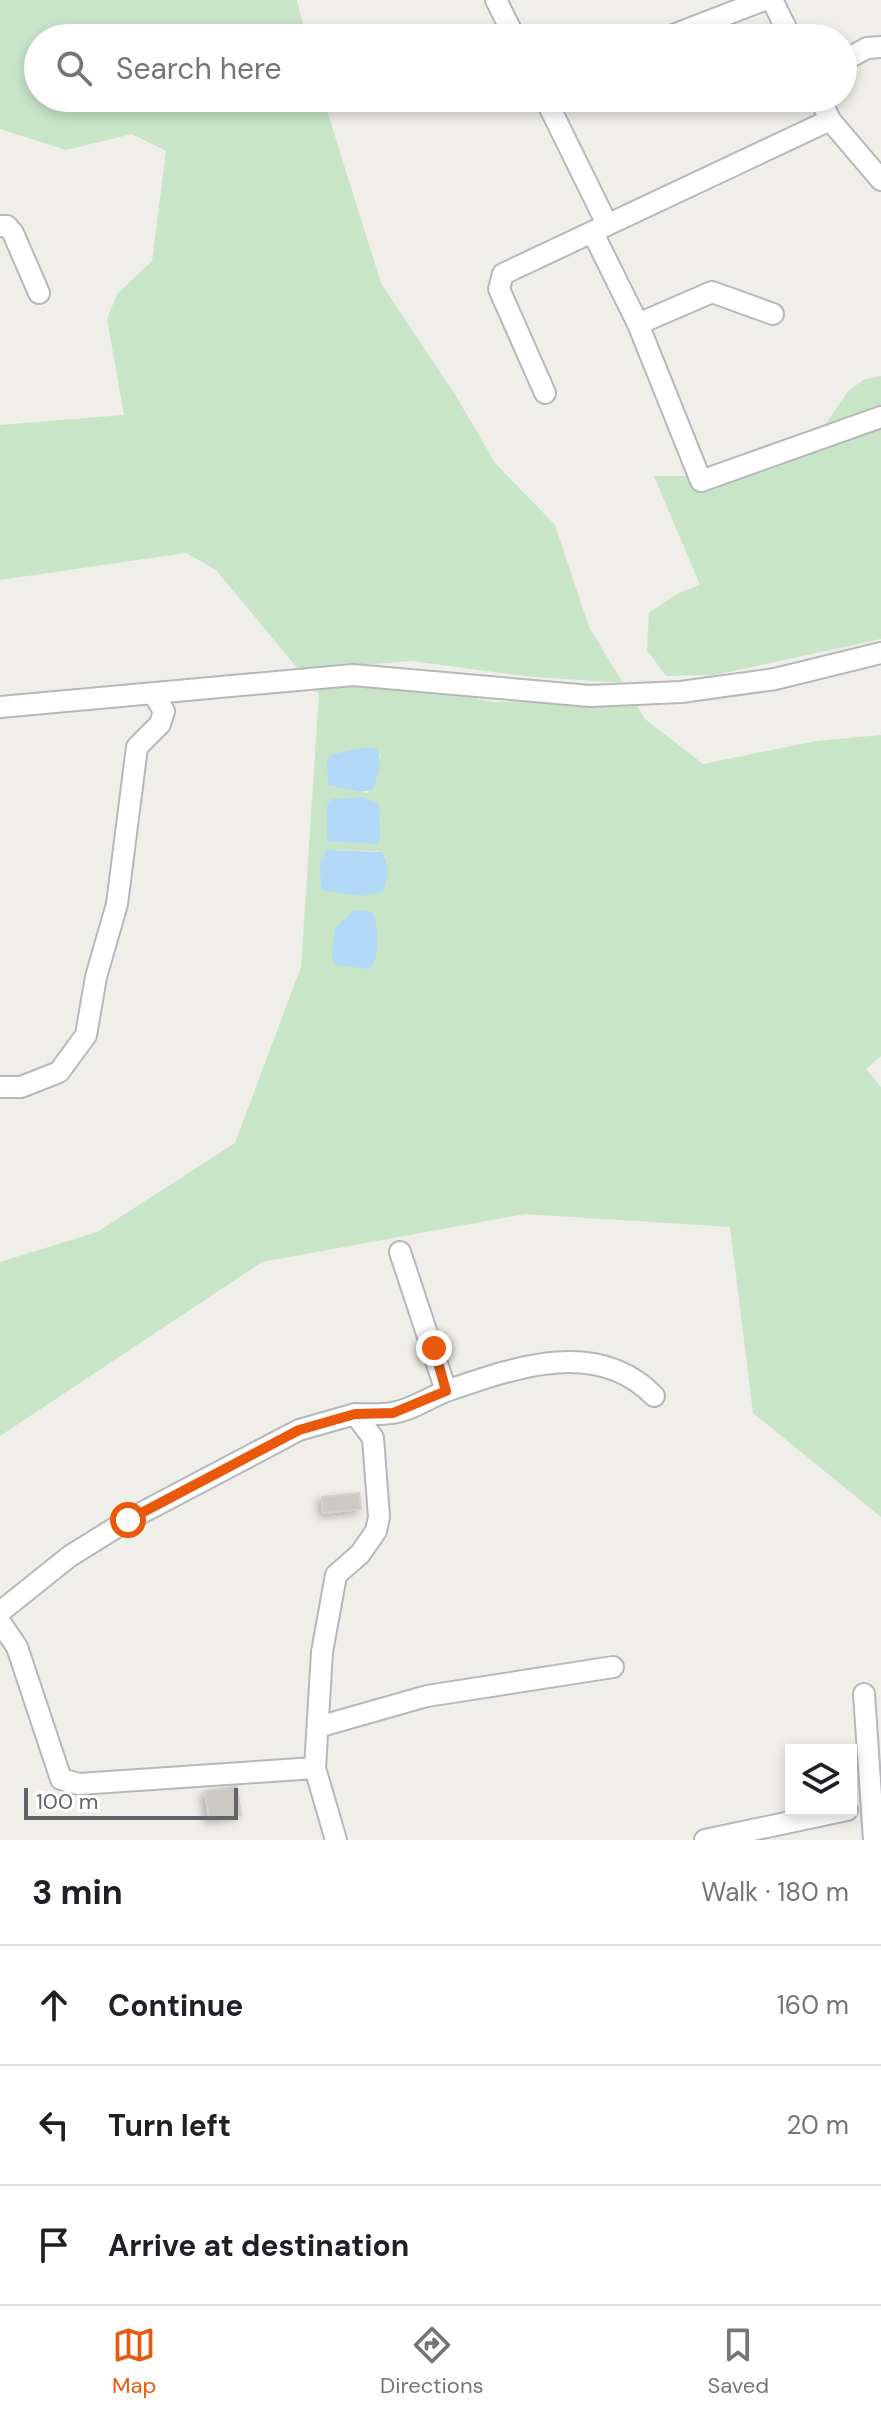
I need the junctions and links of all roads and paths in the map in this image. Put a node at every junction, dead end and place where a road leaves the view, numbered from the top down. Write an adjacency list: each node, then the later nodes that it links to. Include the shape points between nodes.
1 (496, 0): 4 (street)
2 (764, 0): 5 (street)
3 (772, 0): 6 (street)
4 (508, 24)
5 (702, 24)
6 (784, 24)
7 (881, 47): 8 (street)
8 (857, 53)
9 (551, 112): 14 (street)
10 (826, 112): 11 (street)
11 (830, 120): 12 (street); 14 (street)
12 (881, 180)
13 (0, 226): 15 (street, via 13,233)
14 (600, 228): 17 (street); 18 (street, via 510,270 499,281)
15 (39, 293)
16 (773, 314): 17 (street, via 712,292)
17 (638, 324): 19 (street, via 701,481)
18 (545, 393)
19 (881, 417)
20 (881, 653): 21 (street, via 775,679 681,692 590,696 353,675)
21 (154, 695): 22 (street, via 144,691); 23 (street, via 164,711 160,724 137,747 117,904 86,1035 59,1072 31,1085)
22 (0, 707)
23 (0, 1087)
24 (400, 1252): 25 (street)
25 (446, 1391): 26 (street, via 535,1366 592,1361 638,1379); 27 (street, via 393,1413)
26 (654, 1396)
27 (355, 1414): 28 (street, via 299,1430 128,1520 70,1556); 32 (street, via 373,1438 379,1517 376,1531 332,1586)
28 (0, 1612)
29 (0, 1622): 33 (street, via 17,1647 61,1779 79,1784)
30 (613, 1667): 32 (street, via 427,1696)
31 (864, 1694): 35 (street)
32 (318, 1727): 33 (street)
33 (315, 1768): 37 (street)
34 (857, 1811): 35 (street)
35 (872, 1814): 39 (street)
36 (820, 1816): 38 (street)
37 (336, 1840)
38 (705, 1840)
39 (874, 1840)

